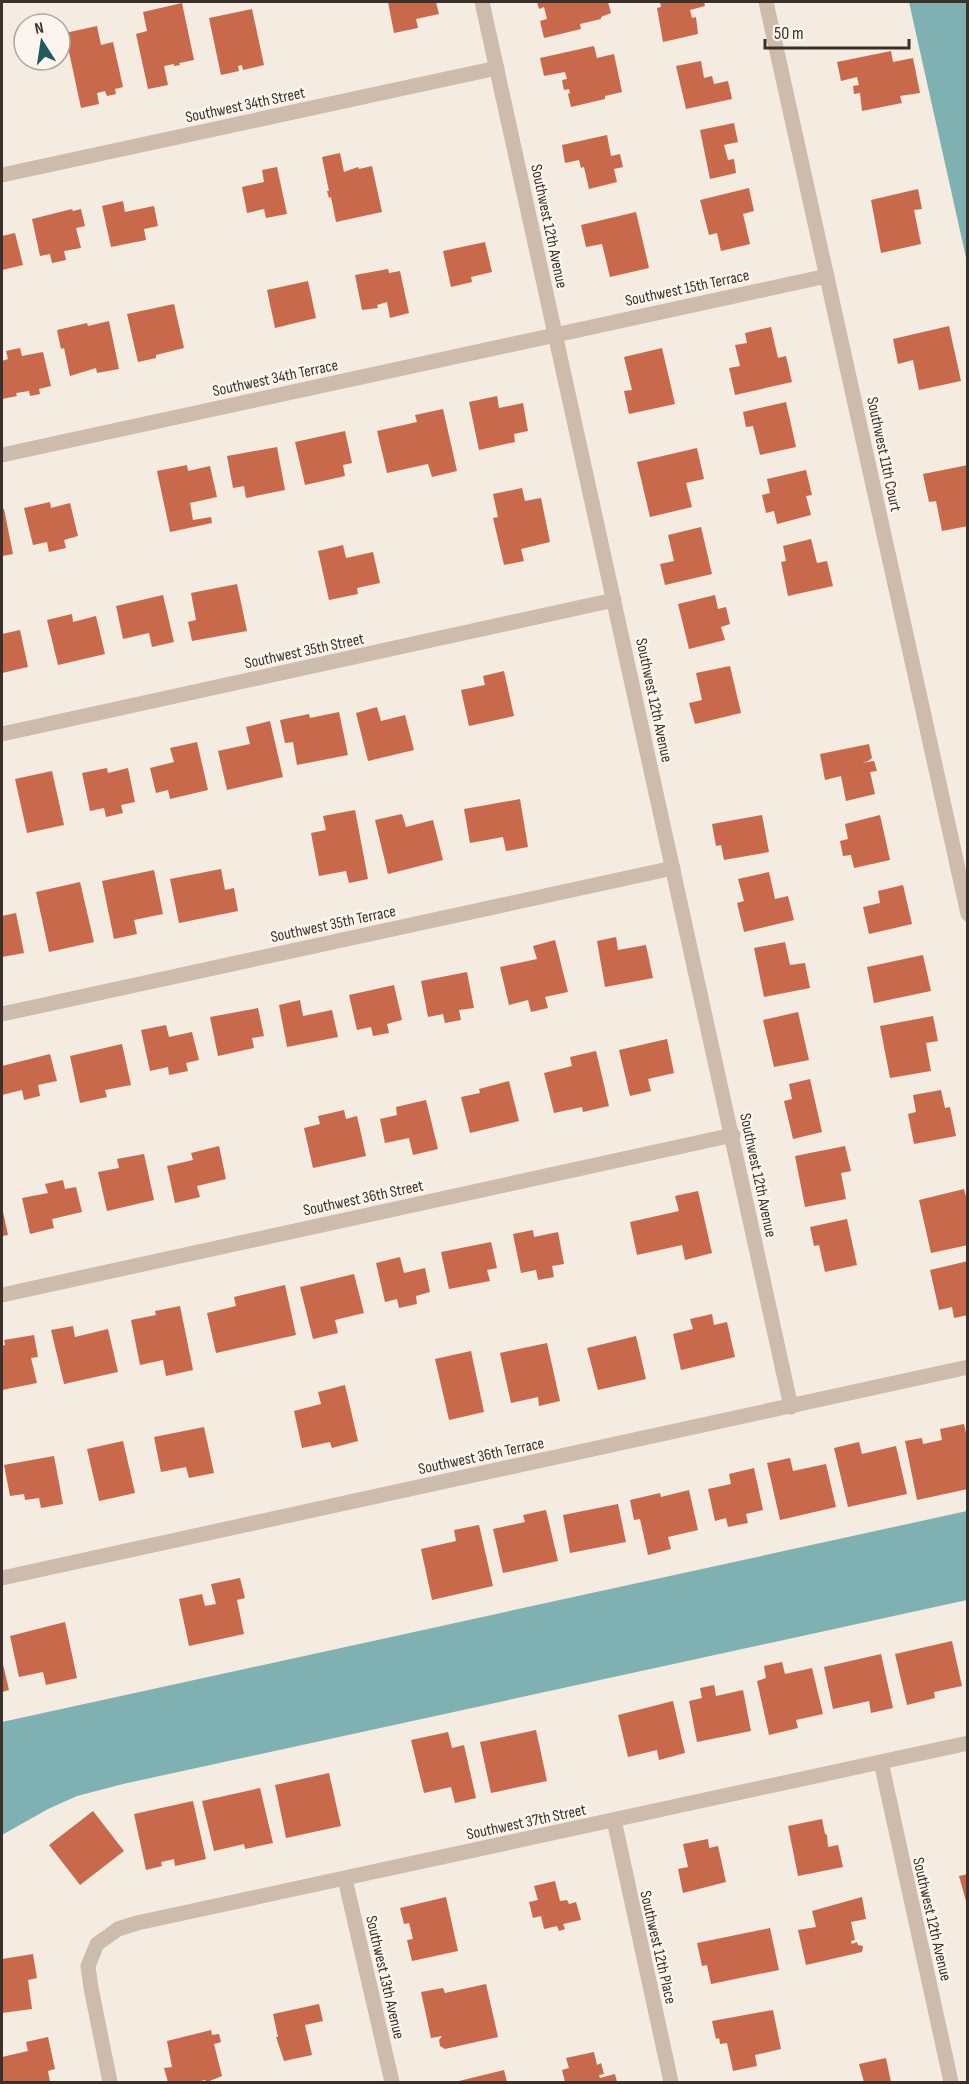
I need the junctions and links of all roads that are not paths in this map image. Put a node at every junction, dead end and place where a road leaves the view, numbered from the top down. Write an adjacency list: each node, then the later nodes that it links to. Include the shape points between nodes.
1 (482, 2): 3 (street, Southwest 12th Avenue)
2 (766, 2): 5 (street, Southwest 11th Court)
3 (497, 68): 4 (street, Southwest 34th Street); 6 (street, Southwest 12th Avenue)
4 (2, 175)
5 (827, 276): 6 (street, Southwest 15th Terrace); 11 (street, Southwest 11th Court)
6 (555, 334): 7 (street, Southwest 34th Terrace); 8 (street, Southwest 12th Avenue)
7 (2, 455)
8 (614, 600): 9 (street, Southwest 35th Street); 10 (street, Southwest 12th Avenue)
9 (2, 734)
10 (673, 868): 12 (street, Southwest 35th Terrace); 13 (street, Southwest 12th Avenue)
11 (968, 914)
12 (2, 1014)
13 (733, 1135): 14 (street, Southwest 36th Street); 16 (street, Southwest 12th Avenue)
14 (2, 1295)
15 (968, 1367): 16 (street, Southwest 36th Terrace)
16 (791, 1407): 17 (street, Southwest 36th Terrace)
17 (2, 1578)
18 (968, 1743): 19 (street, Southwest 37th Street)
19 (881, 1762): 20 (street, Southwest 37th Street); 25 (street, Southwest 12th Avenue)
20 (614, 1820): 21 (street, Southwest 37th Street); 24 (street, Southwest 12th Place)
21 (345, 1879): 22 (street, Southwest 37th Street, via 137,1923 118,1929 97,1944 88,1966); 23 (street, Southwest 13th Avenue)
22 (110, 2082)
23 (392, 2082)
24 (671, 2082)
25 (951, 2082)

